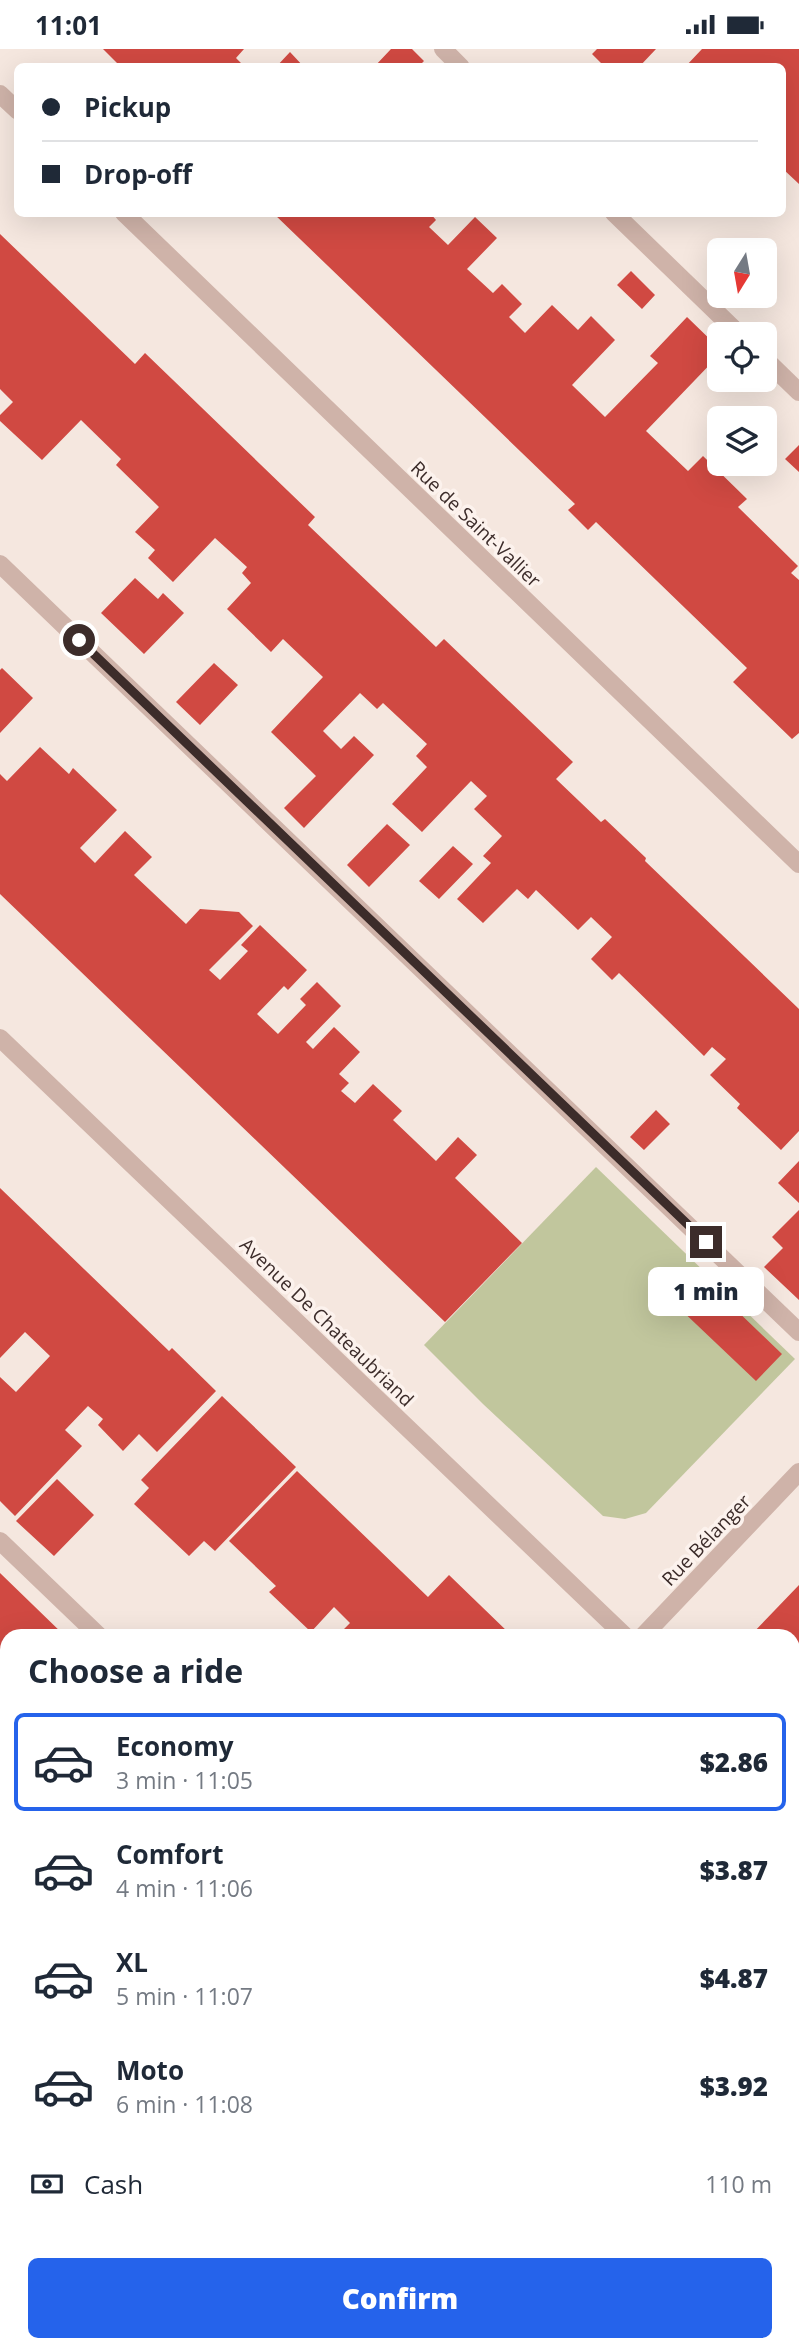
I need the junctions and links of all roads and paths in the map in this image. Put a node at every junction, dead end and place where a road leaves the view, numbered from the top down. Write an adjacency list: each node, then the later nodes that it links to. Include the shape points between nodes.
1 (443, 49): 2 (street)
2 (457, 63)
3 (0, 94): 4 (street)
4 (14, 107)
5 (128, 217): 11 (street, Rue de Saint-Vallier)
6 (618, 217): 7 (street)
7 (727, 322)
8 (777, 371): 9 (street)
9 (799, 392)
10 (0, 564): 13 (street)
11 (799, 864)
12 (0, 1038): 17 (street, Avenue De Chateaubriand)
13 (799, 1332)
14 (799, 1472): 18 (street, Rue Bélanger)
15 (0, 1541): 16 (street)
16 (92, 1629)
17 (618, 1629)
18 (650, 1629)

